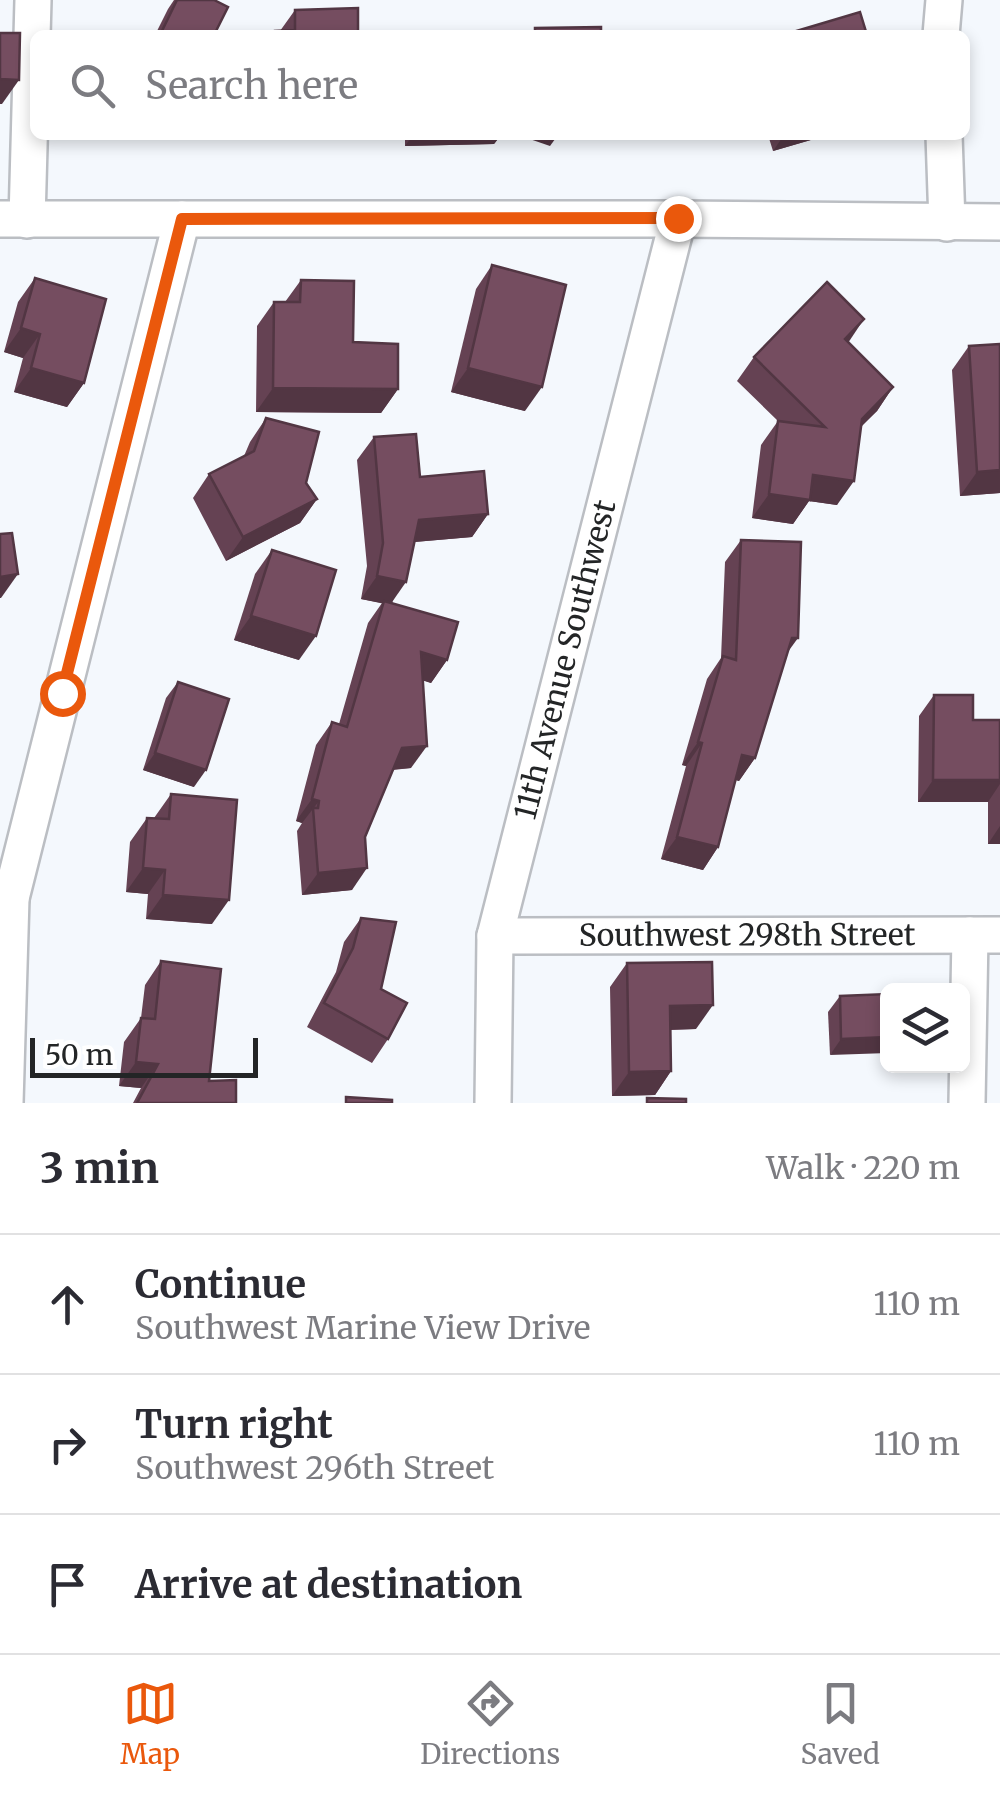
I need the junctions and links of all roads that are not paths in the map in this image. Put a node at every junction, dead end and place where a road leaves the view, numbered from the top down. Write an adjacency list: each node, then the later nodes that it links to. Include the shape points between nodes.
1 (32, 0): 6 (street)
2 (944, 0): 3 (street)
3 (941, 30)
4 (944, 140): 9 (street)
5 (678, 218): 7 (street); 9 (street); 12 (street, 11th Avenue Southwest)
6 (14, 219): 7 (street)
7 (182, 219): 10 (street)
8 (1000, 222): 9 (street)
9 (947, 223)
10 (5, 906): 13 (street)
11 (985, 935): 12 (street, Southwest 298th Street); 15 (street)
12 (495, 936): 14 (street, 11th Avenue Southwest)
13 (6, 1103)
14 (493, 1103)
15 (967, 1103)

